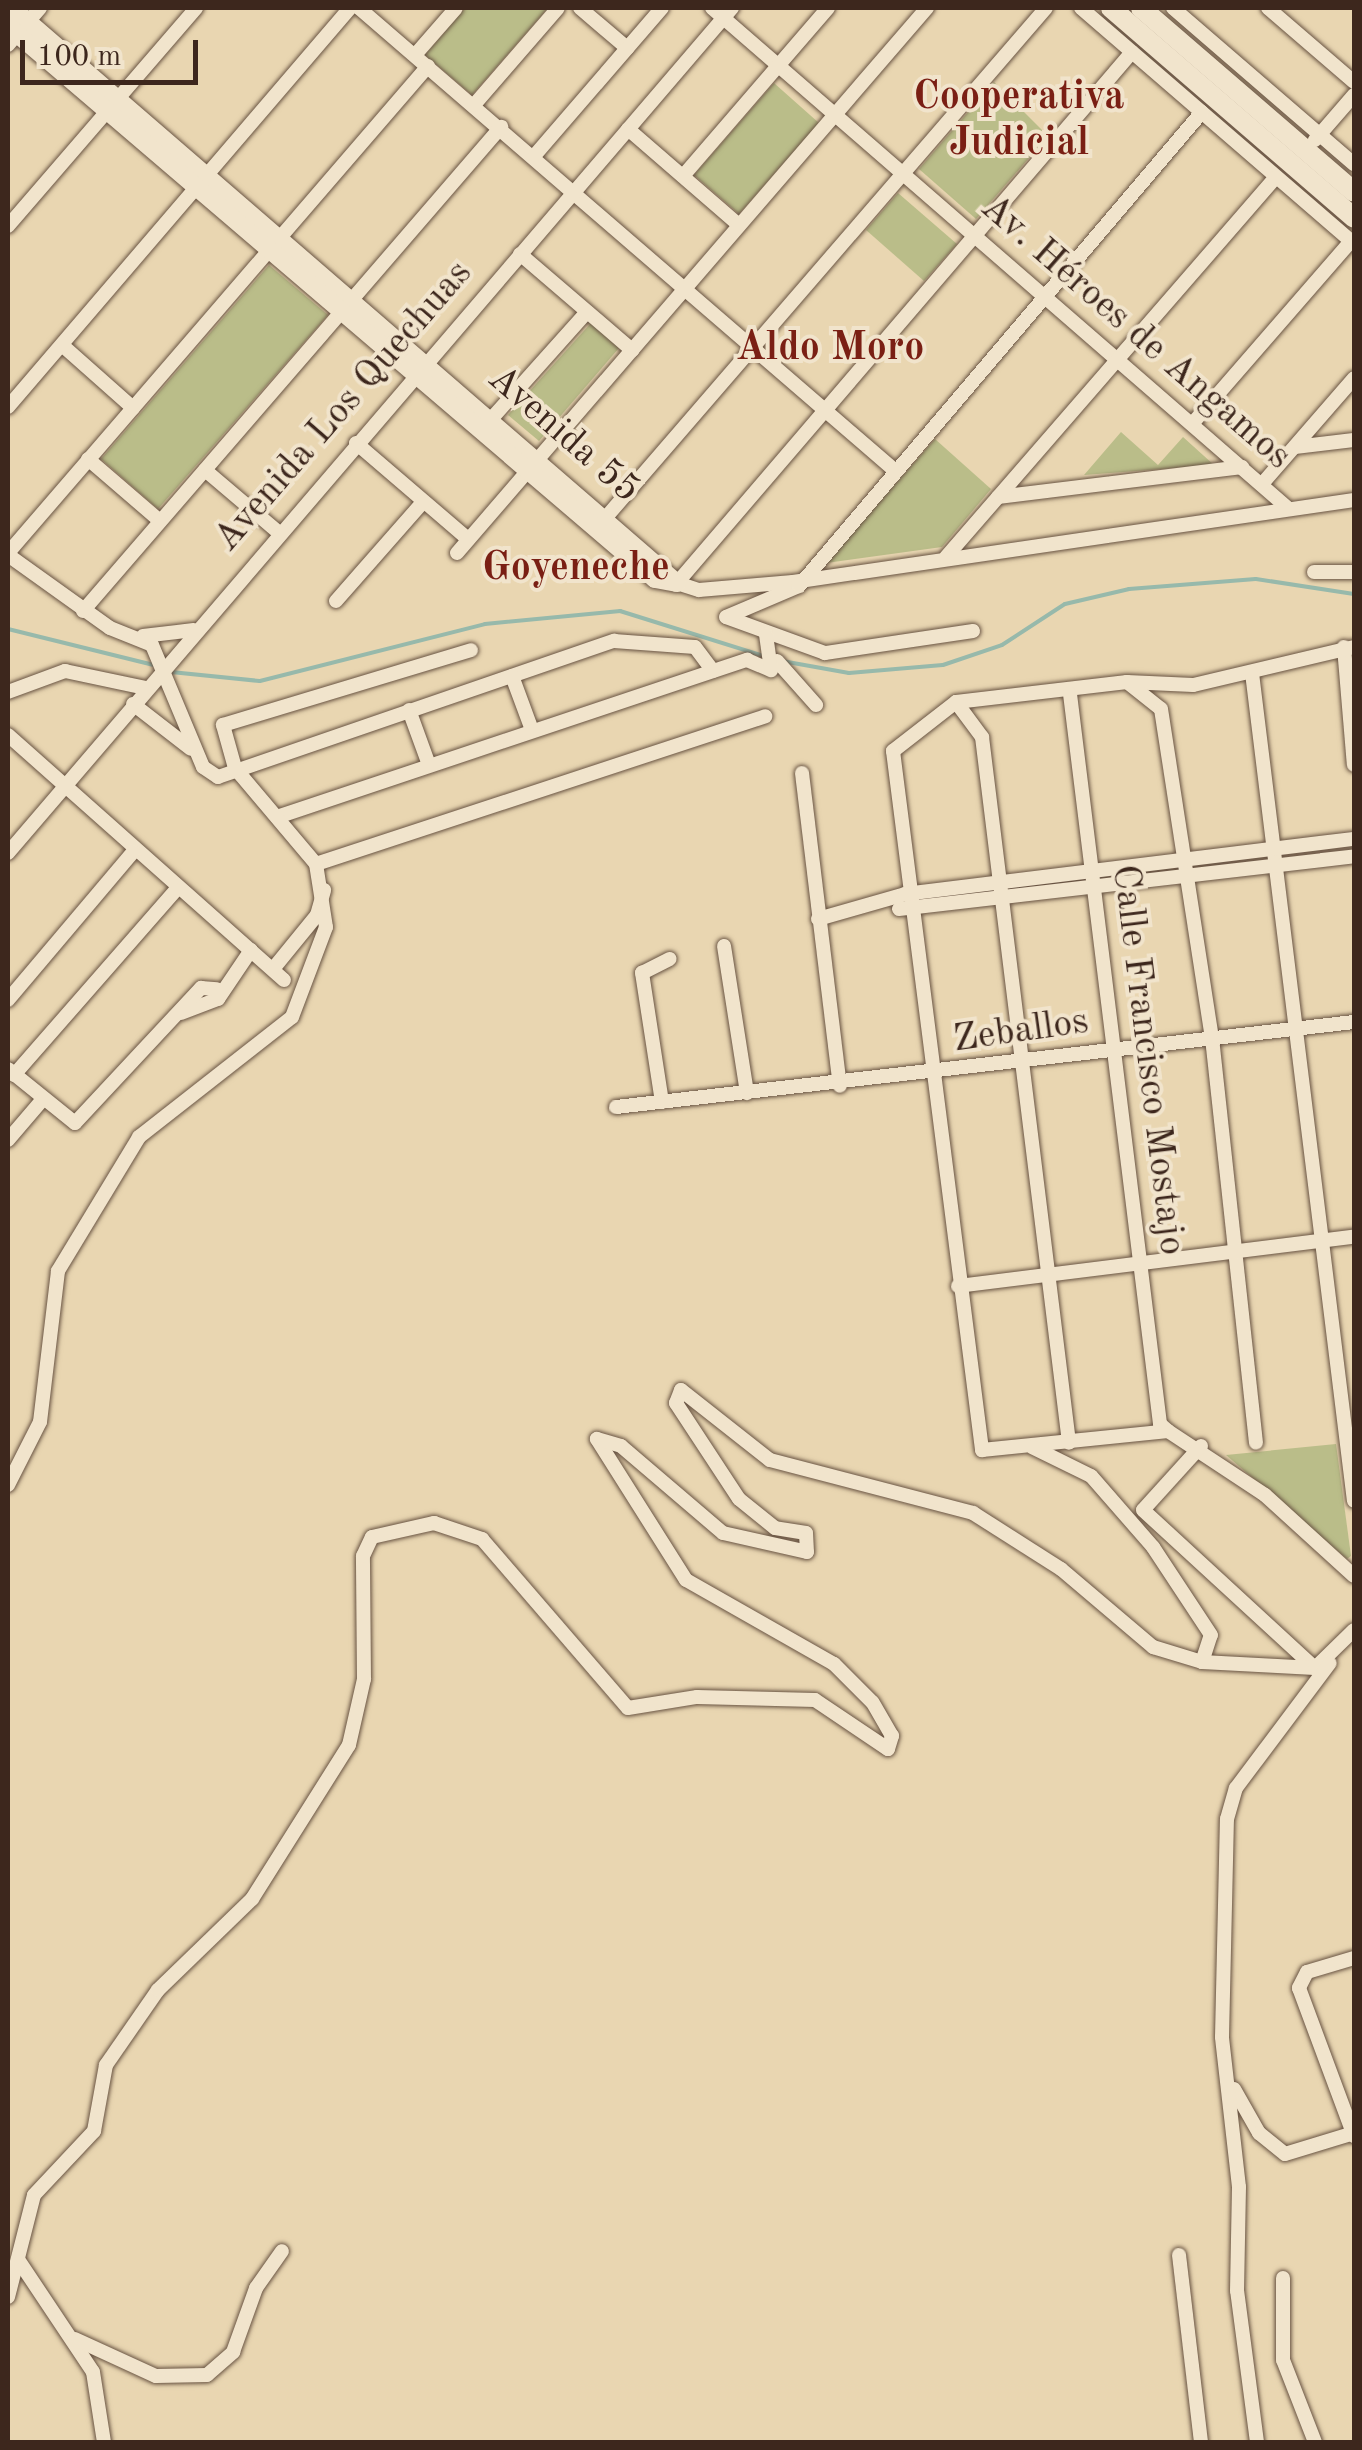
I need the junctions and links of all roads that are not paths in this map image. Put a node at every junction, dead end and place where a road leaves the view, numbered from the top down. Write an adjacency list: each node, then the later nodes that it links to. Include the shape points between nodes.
1 (12, 8): 18 (street, Avenida 55)
2 (196, 8): 26 (street)
3 (350, 8): 37 (street)
4 (359, 8): 21 (street)
5 (456, 8): 21 (street)
6 (558, 8): 27 (street)
7 (580, 8): 19 (street)
8 (662, 8): 19 (street)
9 (828, 8): 23 (street)
10 (927, 8): 29 (street)
11 (1046, 8): 35 (street)
12 (1080, 8): 20 (street)
13 (1111, 8): 33 (main road)
14 (1141, 8): 33 (main road)
15 (1173, 8): 33 (street)
16 (1268, 8): 24 (street)
17 (723, 11): 23 (street, Av. Héroes de Angamos); 31 (street, Avenida Los Quechuas)
18 (20, 27): 26 (street, Avenida 55)
19 (627, 48): 32 (street)
20 (1132, 52): 28 (street); 43 (street)
21 (415, 55): 22 (street)
22 (428, 66): 27 (street); 44 (street)
23 (778, 66): 29 (street, Av. Héroes de Angamos); 36 (street)
24 (1354, 82)
25 (1354, 96): 33 (street)
26 (114, 104): 37 (street, Avenida 55); 41 (street)
27 (474, 104): 30 (street)
28 (1202, 112): 33 (street); 48 (street)
29 (834, 116): 35 (street, Av. Héroes de Angamos); 42 (street)
30 (500, 127): 32 (street); 49 (street)
31 (628, 129): 36 (street); 38 (street, Avenida Los Quechuas)
32 (535, 155): 38 (street)
33 (1298, 156): 34 (street); 39 (main road); 40 (main road); 45 (street); 54 (street)
34 (1354, 164)
35 (902, 175): 43 (street, Av. Héroes de Angamos); 52 (street)
36 (683, 176): 42 (street)
37 (202, 180): 44 (street, Avenida 55); 51 (street)
38 (575, 191): 46 (street, Avenida Los Quechuas); 47 (street)
39 (1354, 192)
40 (1354, 218)
41 (8, 226)
42 (740, 226): 47 (street)
43 (973, 236): 48 (street, Av. Héroes de Angamos); 59 (street)
44 (276, 242): 49 (street, Avenida 55); 58 (street)
45 (1353, 242): 61 (street)
46 (520, 254): 50 (street); 55 (street, Avenida Los Quechuas)
47 (687, 287): 52 (street); 53 (street)
48 (1042, 296): 54 (street, Av. Héroes de Angamos); 68 (street)
49 (348, 304): 55 (street, Avenida 55); 69 (street)
50 (587, 312): 53 (street); 60 (street)
51 (62, 345): 57 (street); 58 (street)
52 (756, 347): 59 (street); 75 (street)
53 (632, 350): 66 (street)
54 (1118, 360): 61 (street, Av. Héroes de Angamos); 71 (street)
55 (422, 368): 60 (street, Avenida 55); 63 (street, Avenida Los Quechuas); 66 (street, Avenida 55)
56 (1354, 378): 64 (street)
57 (8, 407)
58 (133, 408): 65 (street)
59 (825, 409): 68 (street); 85 (street)
60 (492, 417): 66 (street, Avenida 55)
61 (1192, 424): 67 (street, Av. Héroes de Angamos)
62 (1354, 440): 64 (street)
63 (356, 443): 73 (street); 77 (street, Avenida Los Quechuas)
64 (1295, 447): 70 (street)
65 (88, 460): 76 (street); 80 (street)
66 (534, 464): 75 (street, Avenida 55); 78 (street); 85 (street, Avenida 55, via 656,579)
67 (1242, 467): 70 (street, Av. Héroes de Angamos); 71 (street)
68 (893, 468): 84 (street)
69 (205, 470): 76 (street); 77 (street)
70 (1262, 484): 74 (street, Av. Héroes de Angamos)
71 (998, 498): 81 (street)
72 (1354, 500): 74 (street)
73 (424, 502): 78 (street); 86 (street)
74 (1289, 509): 81 (street)
75 (608, 515): 85 (street, Avenida 55)
76 (160, 521): 87 (street)
77 (278, 532): 88 (street, Avenida Los Quechuas)
78 (468, 539): 79 (street)
79 (456, 553)
80 (8, 554): 87 (street)
81 (946, 558): 84 (street)
82 (1314, 572): 83 (street)
83 (1354, 572)
84 (802, 576): 85 (street, via 699,590); 90 (street, via 786,598 727,611 732,623)
85 (677, 583)
86 (336, 602)
87 (83, 611): 91 (street)
88 (194, 630): 91 (street); 95 (street, Avenida Los Quechuas)
89 (974, 631): 90 (street, via 826,653)
90 (766, 634): 94 (street)
91 (143, 636): 95 (street)
92 (1350, 647): 97 (street); 112 (street)
93 (471, 650): 113 (street, via 226,722 220,739)
94 (776, 661): 96 (street, via 772,670 747,660); 105 (street)
95 (162, 668): 100 (street, Avenida Los Quechuas); 110 (street)
96 (714, 671): 98 (street, via 694,647 640,637); 108 (street)
97 (1252, 673): 99 (street, via 1193,684); 121 (street)
98 (512, 676): 106 (street); 108 (street)
99 (1127, 682): 102 (street); 123 (street, via 1161,709)
100 (146, 688): 101 (street, via 65,670); 104 (street, Avenida Los Quechuas)
101 (8, 693)
102 (1070, 694): 103 (street); 124 (street, Calle Francisco Mostajo)
103 (956, 702): 127 (street, via 982,737); 128 (street, via 892,751)
104 (133, 704): 110 (street); 115 (street, Avenida Los Quechuas)
105 (816, 706)
106 (409, 710): 111 (street); 113 (street)
107 (766, 716): 122 (street)
108 (532, 730): 111 (street)
109 (8, 735): 115 (street)
110 (198, 755): 113 (street, via 218,777)
111 (429, 764): 116 (street)
112 (1354, 764)
113 (234, 768): 116 (street)
114 (802, 773): 131 (street)
115 (64, 786): 118 (street, Avenida Los Quechuas); 119 (street)
116 (277, 817): 122 (street)
117 (1354, 839): 121 (street)
118 (8, 852)
119 (133, 852): 126 (street); 135 (street)
120 (1354, 856): 121 (street)
121 (1272, 857): 123 (street); 137 (street)
122 (316, 864): 125 (street)
123 (1181, 867): 124 (street); 138 (street)
124 (1090, 879): 127 (street); 139 (street, Calle Francisco Mostajo)
125 (324, 889): 133 (street, via 318,915 278,974); 160 (street, via 326,927 292,1016 139,1137 58,1271 40,1422)
126 (176, 890): 133 (street); 141 (street)
127 (999, 891): 128 (street); 130 (street); 140 (street)
128 (905, 894): 129 (street); 130 (street)
129 (886, 906): 130 (street); 131 (street)
130 (908, 910): 142 (street)
131 (818, 919): 143 (street)
132 (724, 946): 144 (street)
133 (252, 950): 145 (street, via 214,1001 176,1015 78,1122)
134 (670, 959): 146 (street, via 642,973)
135 (8, 1000)
136 (1354, 1022): 137 (street, Zeballos)
137 (1301, 1028): 138 (street, Zeballos); 150 (street)
138 (1212, 1038): 139 (street, Zeballos); 151 (street)
139 (1120, 1050): 140 (street, Zeballos); 152 (street, Calle Francisco Mostajo)
140 (1027, 1064): 142 (street, Zeballos); 153 (street)
141 (11, 1072): 145 (street)
142 (934, 1077): 143 (street, Zeballos); 154 (street)
143 (840, 1086): 144 (street, Zeballos)
144 (746, 1093): 146 (street, Zeballos)
145 (42, 1098): 148 (street)
146 (662, 1102): 147 (street, Zeballos)
147 (616, 1107)
148 (8, 1140)
149 (1354, 1237): 150 (street)
150 (1322, 1241): 151 (street); 161 (street)
151 (1230, 1252): 152 (street); 157 (street)
152 (1140, 1262): 153 (street); 155 (street, Calle Francisco Mostajo, via 1160,1424)
153 (1048, 1274): 154 (street); 156 (street)
154 (958, 1286): 159 (street, via 982,1450)
155 (1168, 1430): 156 (street); 158 (street)
156 (1069, 1443): 159 (street)
157 (1256, 1443)
158 (1201, 1446): 162 (street); 165 (street, via 1143,1510)
159 (1032, 1447): 164 (street, via 1091,1476 1153,1547 1211,1634)
160 (8, 1485)
161 (1354, 1501)
162 (1354, 1576)
163 (1354, 1630): 165 (street)
164 (1202, 1662): 165 (street); 171 (street, via 1153,1647 1060,1568 972,1513 770,1460 681,1390 676,1403 739,1499 775,1528 806,1533 807,1552 723,1534 612,1440 600,1436 599,1449 686,1580 834,1664 872,1702 892,1747 814,1700 698,1697 628,1708 492,1547 434,1523 379,1533 363,1556 368,1636 348,1745 252,1899 158,1990 106,2065 94,2132 39,2186)
165 (1322, 1666): 167 (street, via 1236,1788 1226,1819 1220,1925)
166 (1354, 1958): 168 (street, via 1307,1972 1298,1988)
167 (1230, 2081): 168 (street, via 1259,2134 1285,2154); 177 (street, via 1237,2291)
168 (1354, 2134)
169 (282, 2251): 174 (street, via 256,2288 233,2352 208,2376 156,2376)
170 (1179, 2255): 176 (street)
171 (19, 2262): 173 (street); 174 (street)
172 (1283, 2278): 178 (street, via 1283,2360)
173 (8, 2296)
174 (75, 2339): 175 (street, via 102,2392)
175 (104, 2442)
176 (1201, 2442)
177 (1257, 2442)
178 (1315, 2442)

